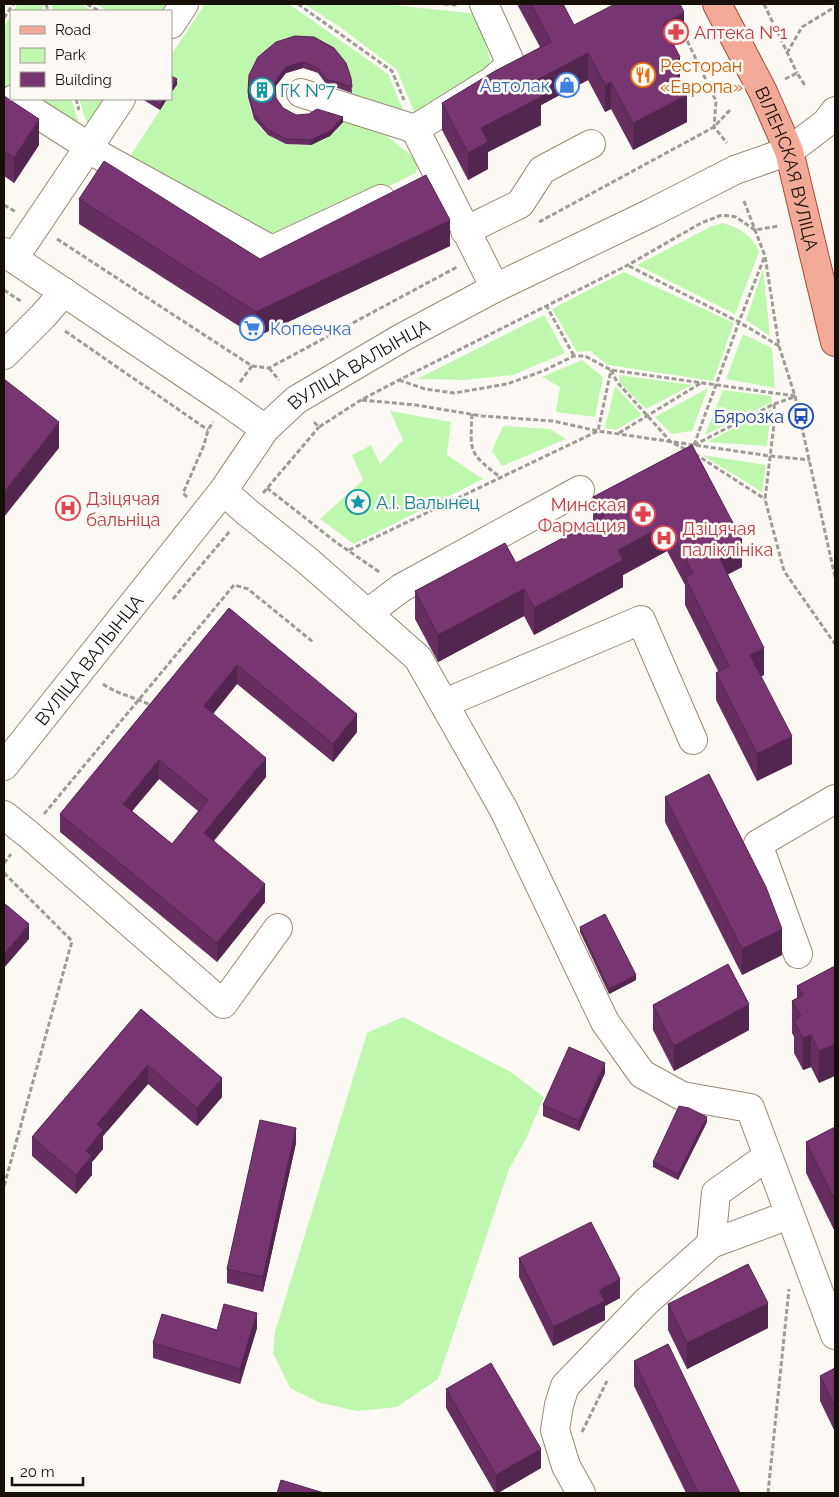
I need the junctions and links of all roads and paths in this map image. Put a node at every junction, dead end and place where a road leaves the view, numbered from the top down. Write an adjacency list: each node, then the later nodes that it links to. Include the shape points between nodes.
1 (13, 4): 8 (path)
2 (184, 4): 9 (street)
3 (298, 4): 12 (path)
4 (484, 4): 22 (street, via 511,64 492,81)
5 (717, 4): 26 (main road, ВІЛЕНСКАЯ ВУЛІЦА, via 763,92)
6 (764, 4): 11 (path)
7 (835, 7): 11 (path, via 802,27)
8 (4, 18)
9 (172, 22)
10 (682, 30): 21 (path, via 716,101)
11 (787, 53): 13 (path)
12 (392, 70)
13 (797, 73): 14 (path); 15 (path)
14 (785, 79)
15 (806, 87)
16 (301, 93): 22 (street)
17 (16, 100): 25 (street)
18 (120, 100): 25 (street)
19 (730, 110): 21 (path)
20 (835, 111): 26 (street, ВУЛІЦА ВАЛЫНЦА, via 826,124)
21 (714, 127): 23 (path); 29 (path)
22 (415, 128): 33 (street)
23 (727, 143)
24 (591, 144): 33 (street, via 542,170 520,204)
25 (88, 149): 27 (street, via 272,250); 30 (street)
26 (789, 151): 38 (street, ВУЛІЦА ВАЛЫНЦА, via 735,170); 44 (main road, ВІЛЕНСКАЯ ВУЛІЦА)
27 (407, 187)
28 (744, 201): 32 (path)
29 (539, 222)
30 (37, 226): 34 (street); 48 (path)
31 (778, 226): 32 (path)
32 (755, 230): 36 (path); 37 (path, via 736,217 722,215 701,223)
33 (465, 231): 35 (street)
34 (9, 255): 40 (street)
35 (478, 256): 38 (street); 49 (path)
36 (765, 256): 43 (path); 45 (path)
37 (628, 265): 41 (path); 43 (path)
38 (495, 288): 64 (street, ВУЛІЦА ВАЛЫНЦА, via 296,400)
39 (4, 290): 42 (path)
40 (64, 292): 42 (street); 64 (street)
41 (546, 305): 47 (path); 52 (path)
42 (43, 316): 46 (street); 65 (path)
43 (739, 322): 45 (path); 54 (path)
44 (835, 342)
45 (779, 346): 56 (path)
46 (4, 355)
47 (574, 356): 50 (path, via 585,356); 52 (path, via 507,384 454,393 425,389)
48 (252, 366): 49 (path); 55 (path)
49 (269, 368): 51 (path)
50 (611, 370): 53 (path); 60 (path, via 617,382); 66 (path)
51 (279, 380)
52 (399, 380): 57 (path)
53 (702, 382): 54 (path); 60 (path)
54 (716, 384): 56 (path); 69 (path)
55 (237, 387)
56 (795, 396): 58 (path); 71 (path)
57 (361, 400): 59 (path); 63 (path)
58 (774, 404): 69 (path); 70 (path)
59 (472, 414): 66 (path, via 553,421); 72 (path, via 473,453)
60 (648, 416): 67 (path); 68 (path)
61 (217, 417): 65 (path)
62 (314, 422): 63 (path)
63 (319, 427): 73 (path)
64 (265, 429): 75 (street, ВУЛІЦА ВАЛЫНЦА)
65 (208, 430): 77 (path, via 183,493)
66 (598, 431): 67 (path); 72 (path)
67 (618, 434): 68 (path)
68 (671, 442): 69 (path); 78 (path)
69 (694, 445): 70 (path)
70 (770, 456): 71 (path); 78 (path)
71 (810, 460): 80 (path)
72 (500, 477): 79 (path)
73 (267, 488): 76 (path); 79 (path)
74 (580, 490): 81 (street)
75 (223, 491): 82 (street); 90 (street, ВУЛІЦА ВАЛЫНЦА)
76 (261, 495)
77 (190, 499)
78 (765, 499): 84 (path, via 784,571)
79 (349, 550): 81 (path)
80 (835, 577)
81 (402, 588): 82 (street)
82 (368, 613): 87 (street, via 418,658)
83 (313, 642): 86 (path, via 248,589 234,585)
84 (835, 644)
85 (102, 684): 86 (path, via 113,691)
86 (141, 699): 88 (path); 93 (path)
87 (445, 703): 89 (street, via 641,620); 98 (street, via 504,810 604,1022 636,1067 642,1074 682,1096 750,1108)
88 (160, 711)
89 (693, 740)
90 (4, 766)
91 (835, 799): 97 (street, via 758,844)
92 (4, 815): 93 (street)
93 (28, 834): 94 (path); 96 (street, via 223,1004)
94 (4, 863)
95 (4, 873): 99 (path, via 72,941)
96 (278, 928)
97 (798, 954)
98 (768, 1156): 100 (street); 101 (street, via 716,1194)
99 (4, 1186)
100 (789, 1215): 101 (street); 103 (street)
101 (711, 1244): 105 (street, via 646,1302 565,1386 555,1430)
102 (790, 1281): 107 (path)
103 (835, 1334)
104 (608, 1380): 105 (path)
105 (566, 1466): 106 (street)
106 (582, 1493)
107 (768, 1493)

